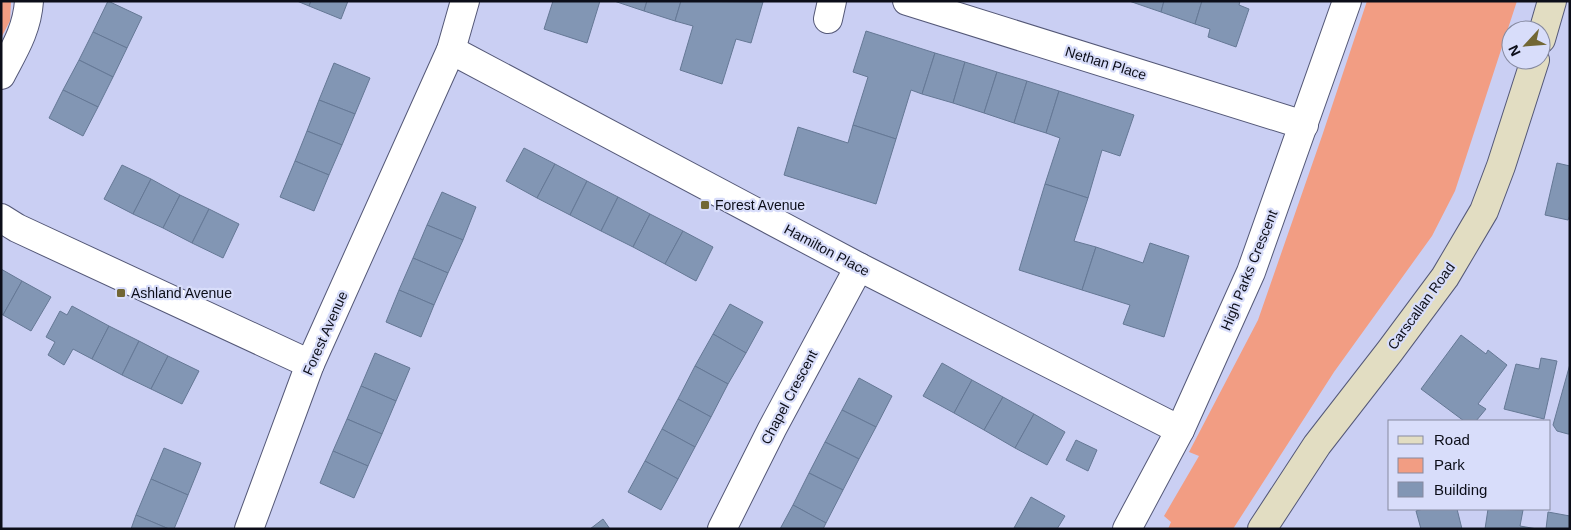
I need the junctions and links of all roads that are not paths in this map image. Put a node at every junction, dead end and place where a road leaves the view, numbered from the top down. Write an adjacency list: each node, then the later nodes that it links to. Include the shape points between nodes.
1 (29, 1): 9 (street, via 23,31)
2 (465, 1): 7 (street, Forest Avenue)
3 (908, 1): 10 (street, Nethan Place)
4 (1346, 1): 10 (street, High Parks Crescent)
5 (1552, 1): 6 (street)
6 (1546, 20)
7 (451, 50): 12 (street, Hamilton Place); 13 (street, Forest Avenue)
8 (1531, 70): 18 (street, Carscallan Road, via 1484,211 1445,277 1317,445)
9 (1, 75)
10 (1304, 125): 14 (street, High Parks Crescent, via 1251,272)
11 (1, 218): 13 (street)
12 (859, 267): 14 (street, Hamilton Place); 16 (street, Chapel Crescent)
13 (310, 364): 15 (street, Forest Avenue)
14 (1180, 430): 17 (street, High Parks Crescent)
15 (249, 529)
16 (722, 529)
17 (1127, 529)
18 (1262, 529)

